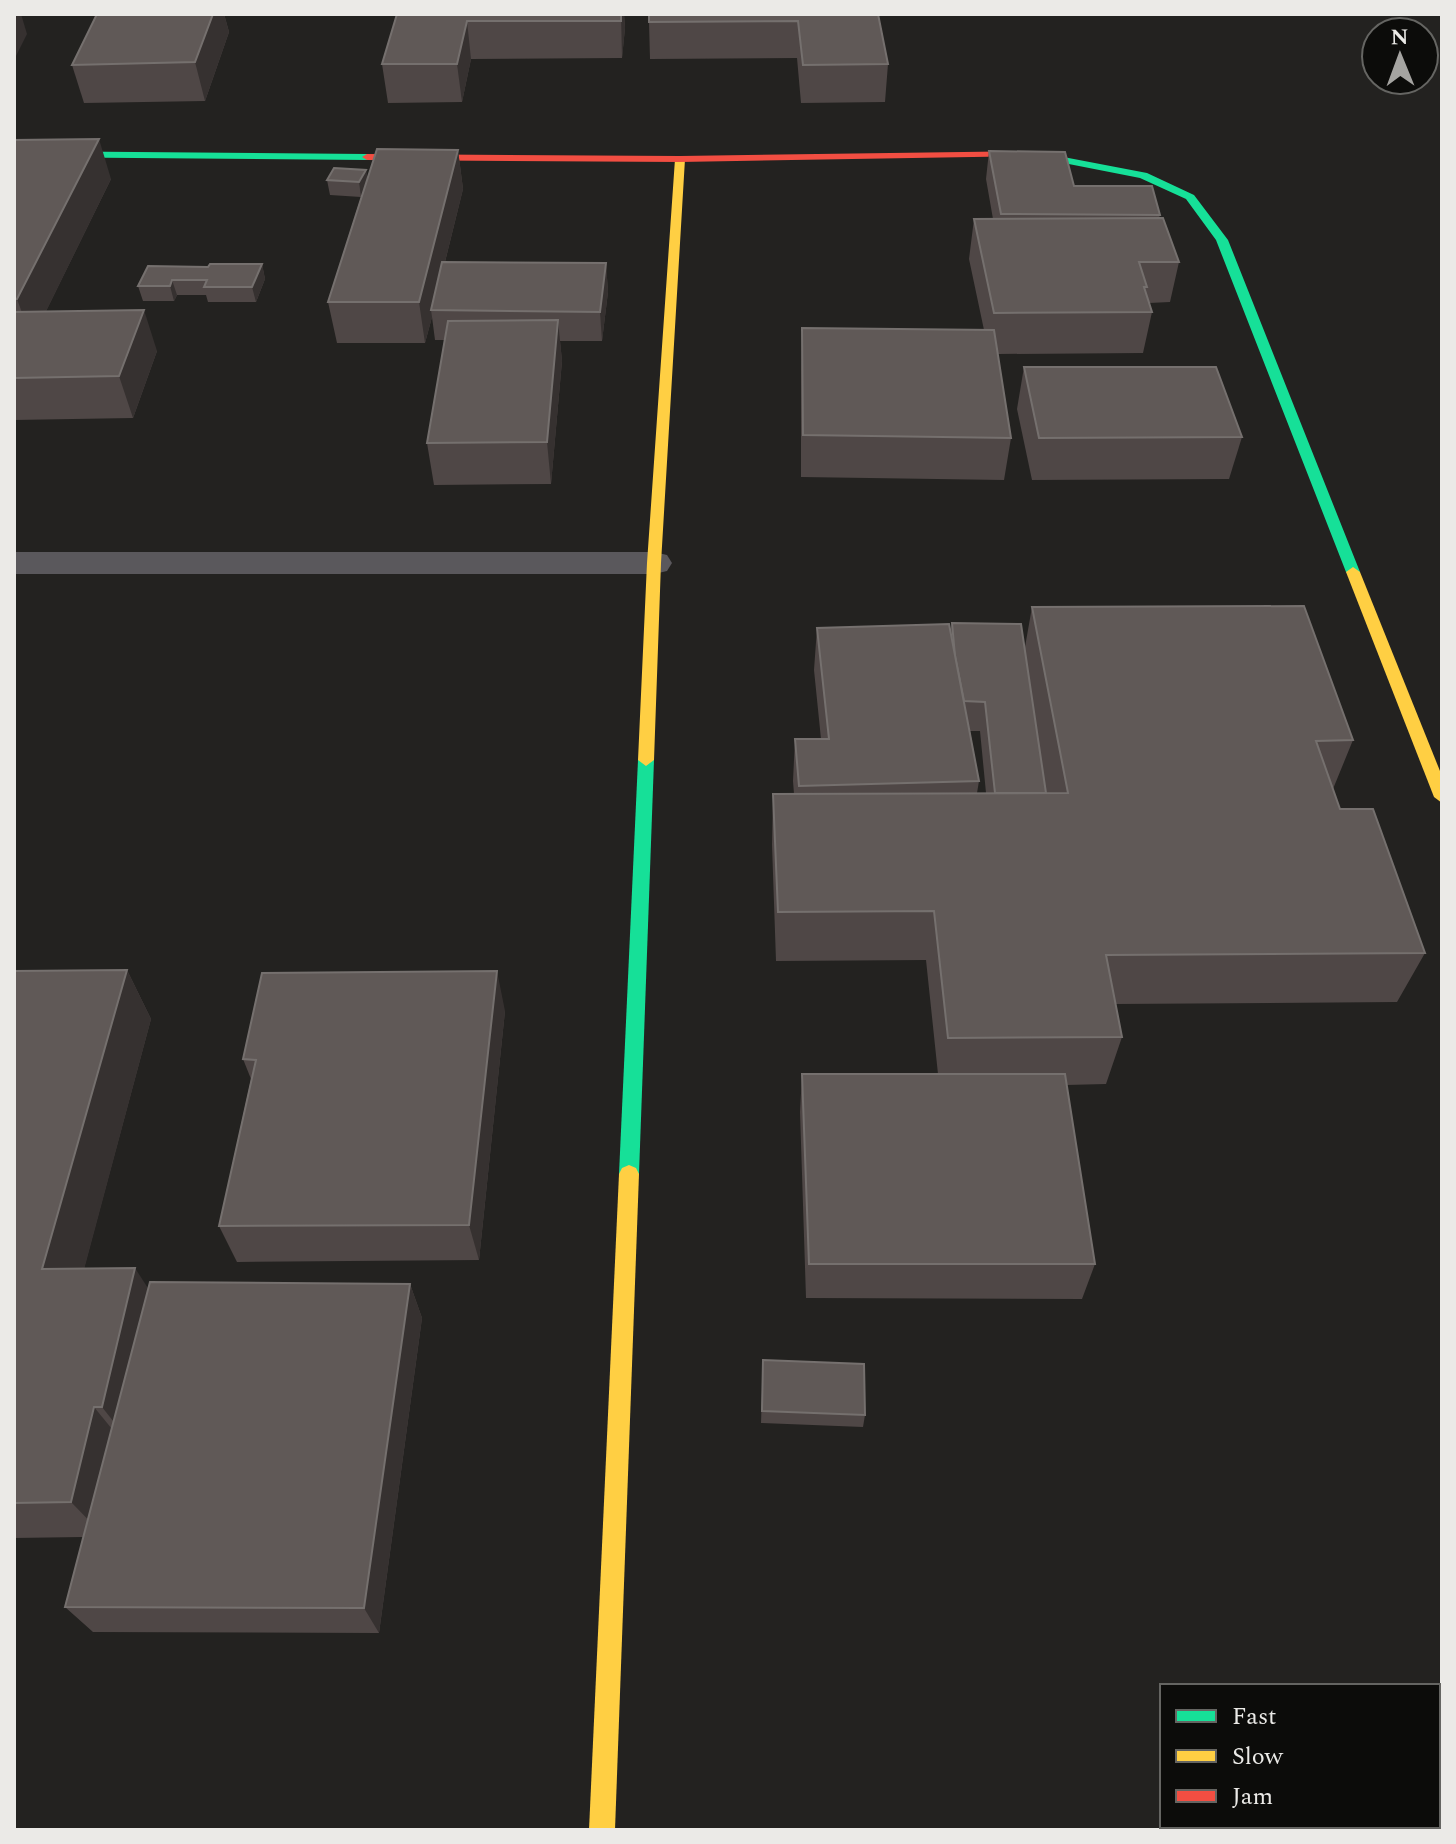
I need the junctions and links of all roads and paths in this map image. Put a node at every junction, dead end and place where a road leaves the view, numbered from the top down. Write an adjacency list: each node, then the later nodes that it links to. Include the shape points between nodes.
1 (14, 154): 2 (street)
2 (680, 159): 4 (street); 5 (street, via 1033,154 1143,175 1190,197 1222,240)
3 (14, 563): 4 (street)
4 (654, 563): 6 (street)
5 (1442, 797)
6 (602, 1830)

